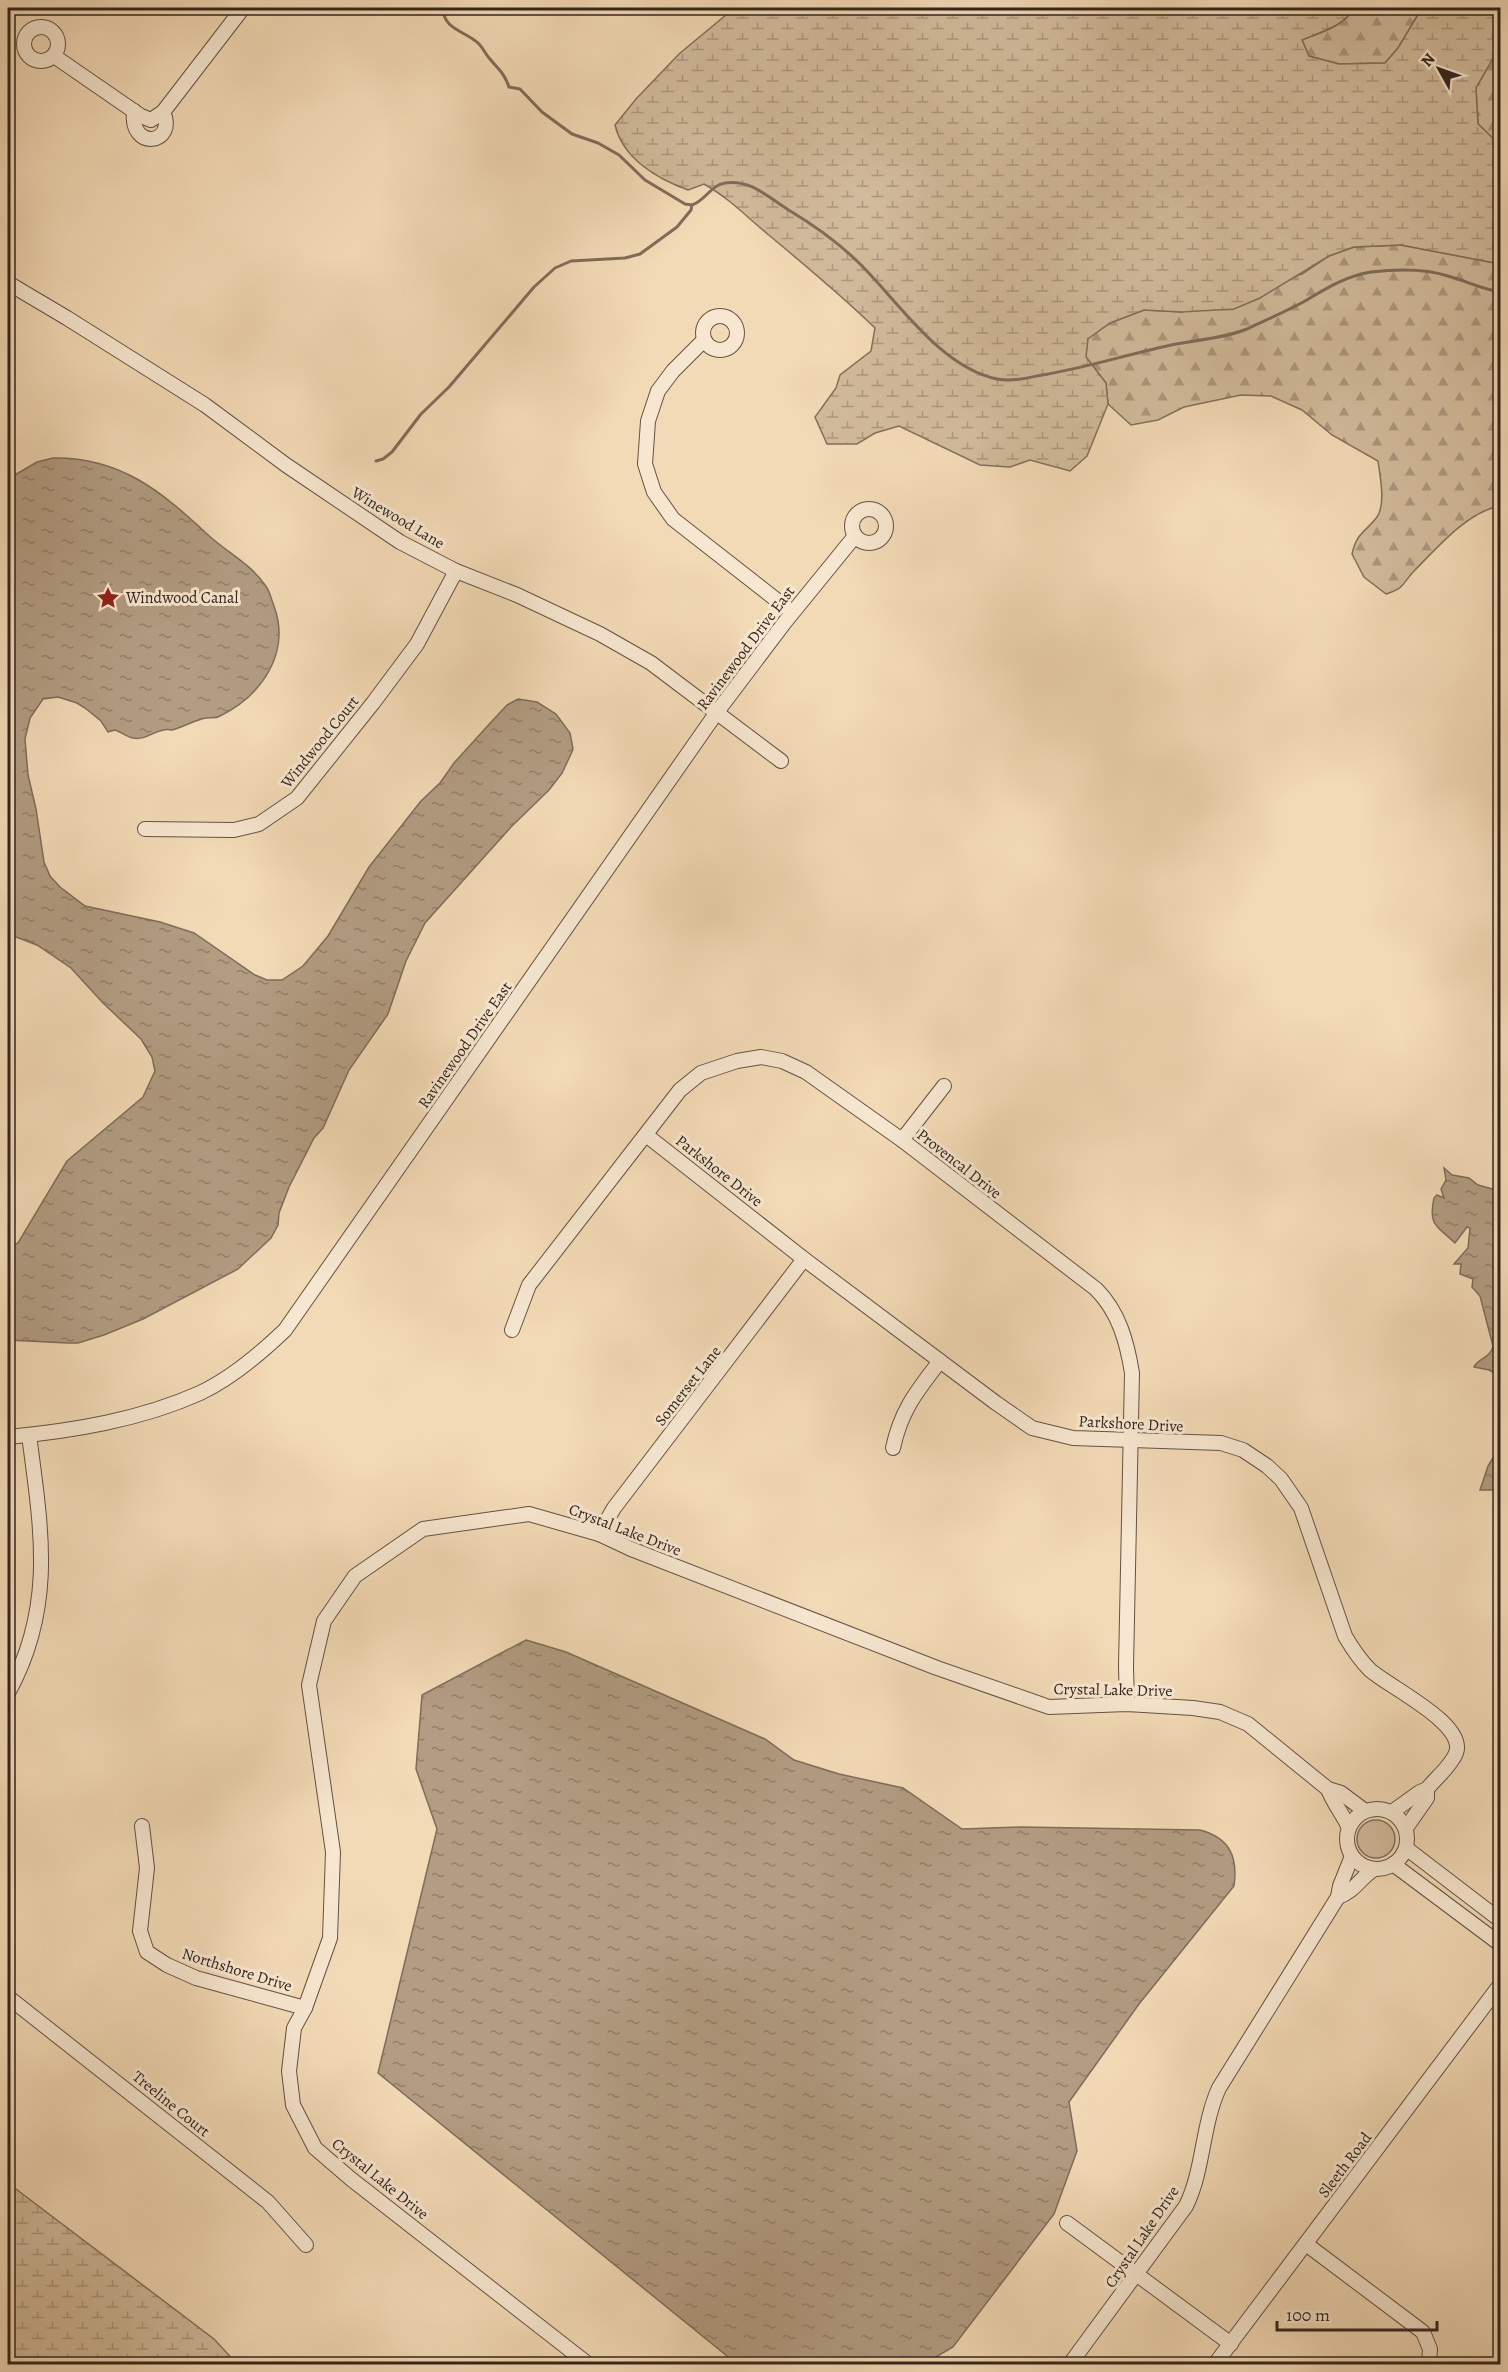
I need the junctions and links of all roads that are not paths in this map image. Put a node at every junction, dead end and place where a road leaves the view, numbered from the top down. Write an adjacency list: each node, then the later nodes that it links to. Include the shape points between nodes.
1 (243, 8): 2 (street, via 163,112 166,130 153,139 137,133 134,111)
2 (54, 56)
3 (8, 283): 6 (street, Winewood Lane, via 205,405 400,542)
4 (704, 340): 7 (street, via 658,391 648,421 645,464 654,492 673,519)
5 (855, 536): 7 (street, Ravinewood Drive East)
6 (456, 572): 8 (street, Winewood Lane, via 600,634 651,663); 10 (street, Windwood Court, via 417,644 297,798 259,824 234,830)
7 (792, 612): 8 (street, Ravinewood Drive East)
8 (717, 712): 9 (street, Winewood Lane); 17 (street, Ravinewood Drive East, via 285,1330 236,1371 187,1398 149,1412)
9 (781, 761)
10 (145, 829)
11 (944, 1086): 13 (street)
12 (646, 1135): 13 (street, Provencal Drive, via 680,1090 701,1073 737,1060 761,1057 782,1060 806,1072); 14 (street, Parkshore Drive); 15 (street, Provencal Drive, via 529,1286)
13 (902, 1140): 19 (street, Provencal Drive, via 1107,1300 1126,1339 1132,1373)
14 (804, 1259): 16 (street, Parkshore Drive); 21 (street, Somerset Lane, via 614,1508)
15 (512, 1330)
16 (940, 1361): 19 (street, Parkshore Drive, via 1032,1428 1074,1438); 20 (street, via 907,1406)
17 (29, 1435): 18 (street, Ravinewood Drive East); 22 (street, via 41,1539 41,1587 29,1645)
18 (8, 1437)
19 (1131, 1441): 23 (street, Provencal Drive); 25 (street, Parkshore Drive, via 1221,1443 1243,1450 1281,1479 1301,1508 1345,1636 1355,1653 1371,1670 1445,1723 1456,1738 1456,1754)
20 (893, 1448)
21 (599, 1534): 23 (street, Crystal Lake Drive, via 825,1625 1049,1707); 40 (street, Crystal Lake Drive, via 529,1514 423,1528 355,1576 324,1621 309,1685 333,1852 330,1938)
22 (8, 1693)
23 (1127, 1704): 24 (street, Crystal Lake Drive, via 1220,1712 1235,1717)
24 (1328, 1789): 26 (street, Crystal Lake Drive, via 1341,1793); 30 (street, Crystal Lake Drive)
25 (1427, 1789): 27 (street, Parkshore Drive); 29 (street, Parkshore Drive, via 1427,1798)
26 (1365, 1811): 27 (street, via 1374,1808); 30 (street)
27 (1392, 1812): 29 (street)
28 (142, 1826): 40 (street, Northshore Drive, via 147,1868 140,1931 147,1952 196,1978)
29 (1406, 1827): 31 (street)
30 (1349, 1828): 32 (street, Crystal Lake Drive, via 1347,1842)
31 (1406, 1848): 33 (street); 36 (street)
32 (1352, 1856): 34 (street); 35 (street, Crystal Lake Drive)
33 (1394, 1864): 34 (street); 37 (street)
34 (1374, 1869): 35 (street, Crystal Lake Drive, via 1350,1894)
35 (1338, 1897): 44 (street, Crystal Lake Drive, via 1219,2088 1212,2103 1193,2192)
36 (1500, 1920)
37 (1500, 1944)
38 (1500, 1985): 42 (street, Sleeth Road)
39 (8, 1997): 43 (street, Treeline Court, via 268,2202)
40 (305, 2008): 46 (street, Crystal Lake Drive, via 294,2028 289,2071 293,2105 315,2148)
41 (1067, 2223): 44 (street)
42 (1306, 2244): 45 (street, Sleeth Road); 49 (street, via 1423,2332 1430,2349)
43 (306, 2245)
44 (1137, 2275): 45 (street); 47 (street, Crystal Lake Drive)
45 (1231, 2344): 48 (street, Sleeth Road)
46 (588, 2364)
47 (1070, 2364)
48 (1215, 2364)
49 (1429, 2364)

